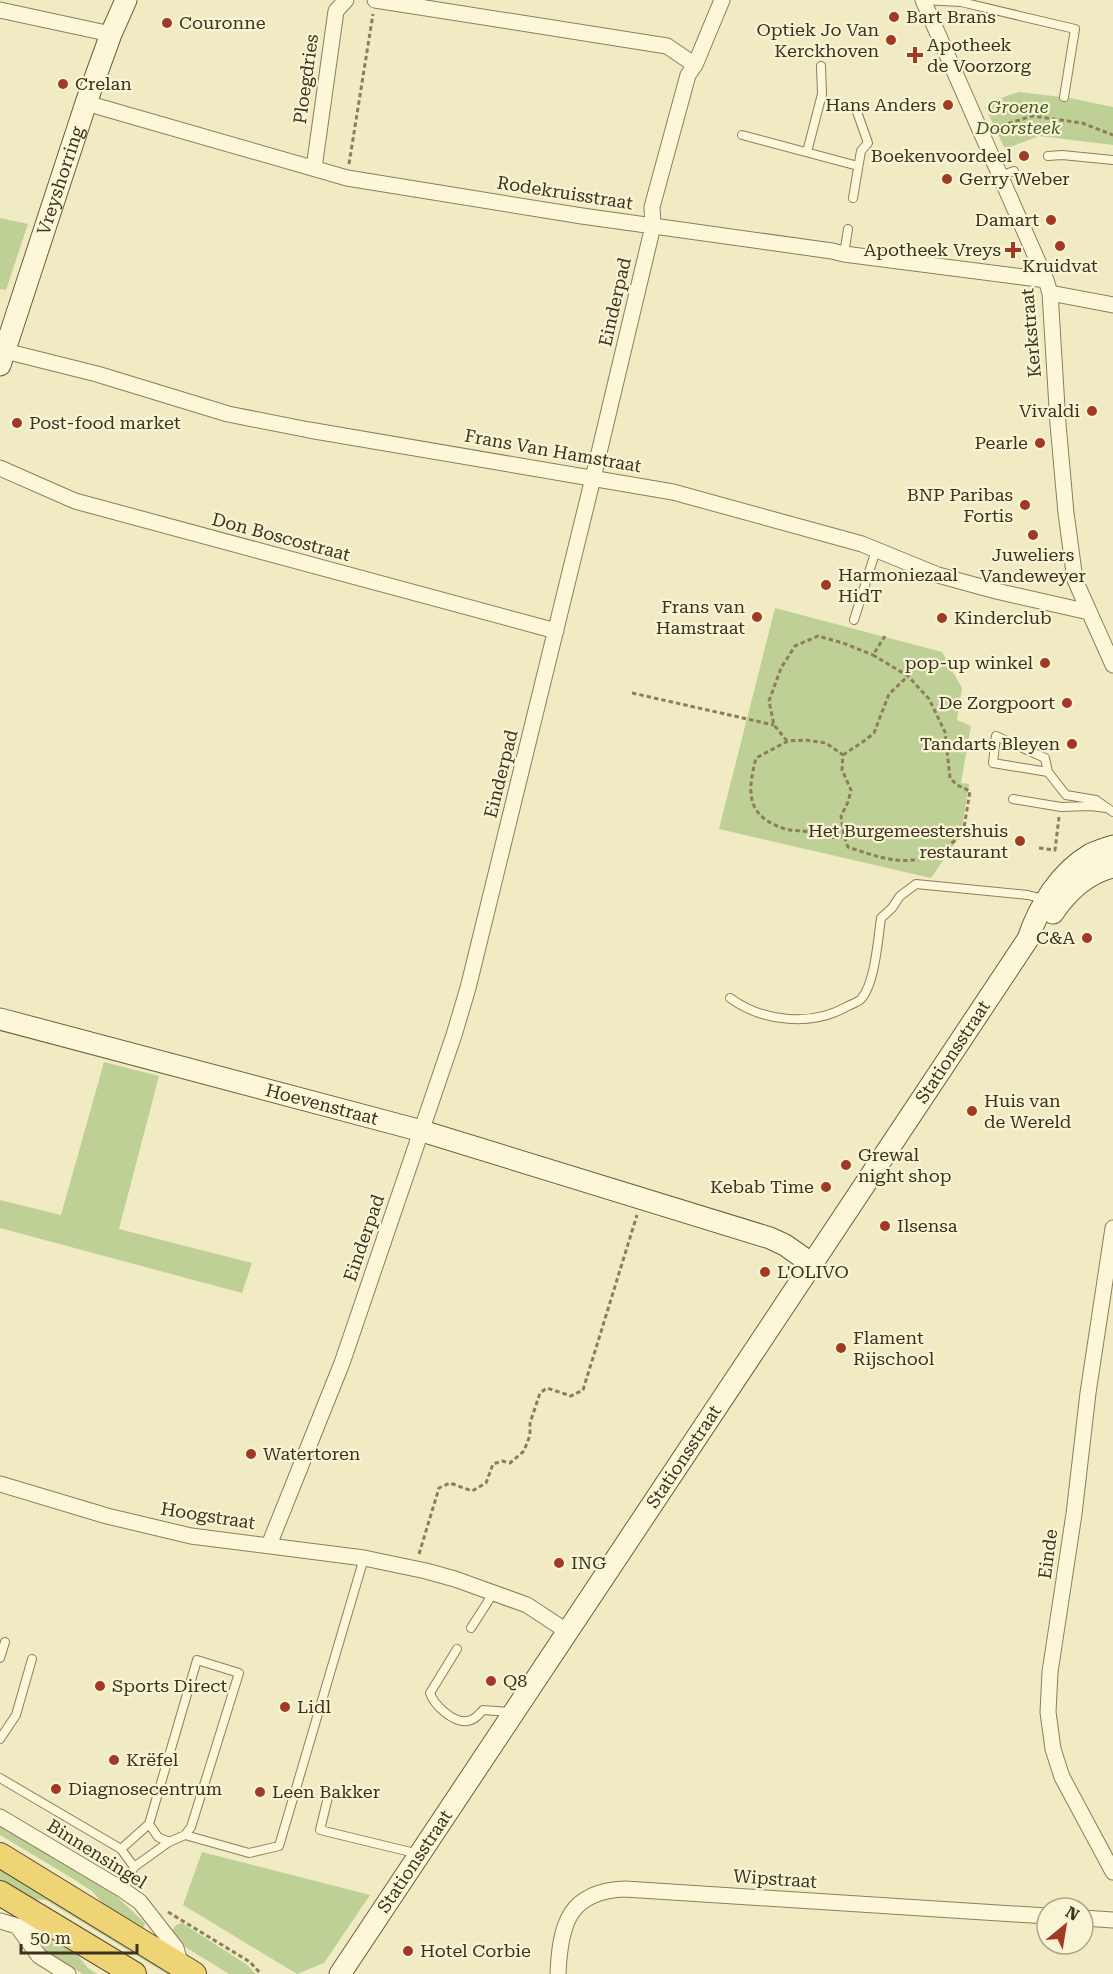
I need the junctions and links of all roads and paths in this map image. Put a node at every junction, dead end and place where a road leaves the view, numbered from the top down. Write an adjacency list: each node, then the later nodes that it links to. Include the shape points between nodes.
1 (126, 0): 7 (main road, Vreyshorring)
2 (346, 0): 20 (street, Ploegdries, via 336,11)
3 (722, 0): 8 (street, Einderpad)
4 (923, 0): 10 (lane, via 961,2 1076,28); 13 (street, Kerkstraat)
5 (374, 6): 8 (street, via 668,46); 21 (path)
6 (0, 10): 7 (street)
7 (111, 34): 11 (main road, Vreyshorring)
8 (695, 64): 23 (street, Einderpad, via 688,75 652,207)
9 (821, 66): 16 (lane, via 822,94)
10 (1064, 96)
11 (86, 103): 20 (street, Rodekruisstraat); 28 (main road, Vreyshorring)
12 (856, 109): 19 (lane, via 868,143 861,151)
13 (981, 132): 15 (path, via 1032,116 1082,123); 26 (street, Kerkstraat, via 1007,173)
14 (742, 135): 16 (lane)
15 (1113, 135)
16 (807, 152): 19 (lane)
17 (1048, 156): 18 (lane)
18 (1113, 160)
19 (858, 166): 22 (lane)
20 (314, 168): 21 (street, Rodekruisstraat)
21 (347, 178): 23 (street, Rodekruisstraat)
22 (853, 198)
23 (653, 226): 25 (street, Rodekruisstraat); 30 (street, Einderpad)
24 (848, 229): 25 (lane)
25 (844, 254): 26 (street, Rodekruisstraat)
26 (1048, 286): 27 (street, Rodekruisstraat); 32 (street, Kerkstraat, via 1066,513 1075,580)
27 (1113, 305)
28 (2, 358): 30 (street, Frans Van Hamstraat, via 97,374 228,414)
29 (0, 468): 34 (street, Don Boscostraat, via 75,501)
30 (593, 478): 31 (street, Frans Van Hamstraat, via 673,492); 34 (street, Einderpad)
31 (876, 550): 32 (street, Frans Van Hamstraat, via 938,575); 33 (lane)
32 (1089, 612): 35 (street, Kerkstraat)
33 (854, 620)
34 (556, 632): 55 (street, Einderpad, via 468,988)
35 (1106, 635): 38 (street, Kerkstraat)
36 (885, 636): 37 (path)
37 (873, 655): 39 (path); 41 (path, via 818,636 795,646 781,668 769,701)
38 (1113, 664)
39 (908, 676): 43 (path, via 889,694 874,733); 48 (path, via 929,699 945,732 950,778 970,791 963,834 946,849 923,859 902,861 849,847)
40 (632, 693): 41 (path)
41 (774, 725): 42 (path)
42 (788, 741): 43 (path, via 826,743); 48 (path, via 756,758 751,777 752,804 763,820 786,829 834,839)
43 (843, 755): 48 (path, via 842,770 851,790 841,816)
44 (1048, 772): 44 (lane, via 993,763 996,736 1045,758); 47 (lane, via 1066,795 1096,800)
45 (1013, 799): 46 (lane)
46 (1061, 807): 47 (lane); 50 (path, via 1055,850)
47 (1110, 810)
48 (844, 836)
49 (1113, 846): 52 (main road, Stationsstraat, via 1074,866)
50 (1039, 848)
51 (1113, 867): 52 (main road, Stationsstraat, via 1087,877)
52 (1052, 903): 53 (lane, via 1028,895 916,884 881,918 874,971 861,998 838,1012 814,1019 760,1014); 58 (main road, Stationsstraat, via 1034,921 1028,939)
53 (730, 998)
54 (0, 1019): 55 (main road, Hoevenstraat)
55 (422, 1131): 56 (main road, Hoevenstraat); 61 (street, Einderpad, via 342,1363)
56 (642, 1199): 58 (main road, Hoevenstraat, via 770,1238); 63 (path, via 583,1390 571,1396 543,1390 524,1451 510,1463 493,1464 486,1483 472,1491 450,1483 440,1488)
57 (1113, 1228): 59 (street, Einde)
58 (812, 1264): 66 (main road, Stationsstraat)
59 (1107, 1314): 85 (street, Einde, via 1088,1392 1048,1712 1062,1777)
60 (0, 1484): 61 (street, Hoogstraat, via 191,1536)
61 (269, 1545): 62 (street, Hoogstraat)
62 (364, 1558): 63 (street, Hoogstraat); 79 (lane, via 279,1846 249,1853)
63 (414, 1568): 64 (street, Hoogstraat)
64 (494, 1592): 65 (lane); 66 (street, Hoogstraat, via 527,1605)
65 (471, 1628)
66 (568, 1632): 71 (main road, Stationsstraat)
67 (5, 1642): 69 (lane)
68 (457, 1649): 71 (lane, via 430,1693 433,1700 459,1720 476,1718 483,1710)
69 (0, 1658)
70 (32, 1659): 73 (lane, via 16,1715)
71 (515, 1712): 82 (main road, Stationsstraat)
72 (0, 1718): 73 (lane)
73 (10, 1722): 74 (lane)
74 (0, 1740)
75 (0, 1778): 81 (lane)
76 (329, 1793): 82 (lane, via 320,1830)
77 (0, 1817): 86 (street, Binnensingel)
78 (149, 1824): 79 (lane, via 196,1660 239,1673 191,1827); 80 (lane, via 158,1837); 81 (lane)
79 (185, 1835): 80 (lane)
80 (169, 1842): 84 (lane)
81 (121, 1849): 84 (lane)
82 (420, 1854): 99 (main road, Stationsstraat)
83 (0, 1855): 95 (highway)
84 (134, 1867): 86 (lane)
85 (1113, 1872)
86 (123, 1890): 88 (street, Binnensingel)
87 (0, 1893): 94 (highway)
88 (140, 1902): 95 (street, Binnensingel); 98 (path, via 163,1909 250,1962)
89 (1035, 1915): 100 (street, Wipstraat, via 611,1890 581,1903 568,1918 560,1938)
90 (1095, 1919): 91 (street)
91 (1113, 1920)
92 (0, 1921): 93 (street)
93 (17, 1926): 94 (street); 96 (street, via 39,1956)
94 (57, 1928): 97 (highway)
95 (188, 1970)
96 (68, 1974)
97 (134, 1974)
98 (261, 1974)
99 (340, 1974)
100 (558, 1974)

